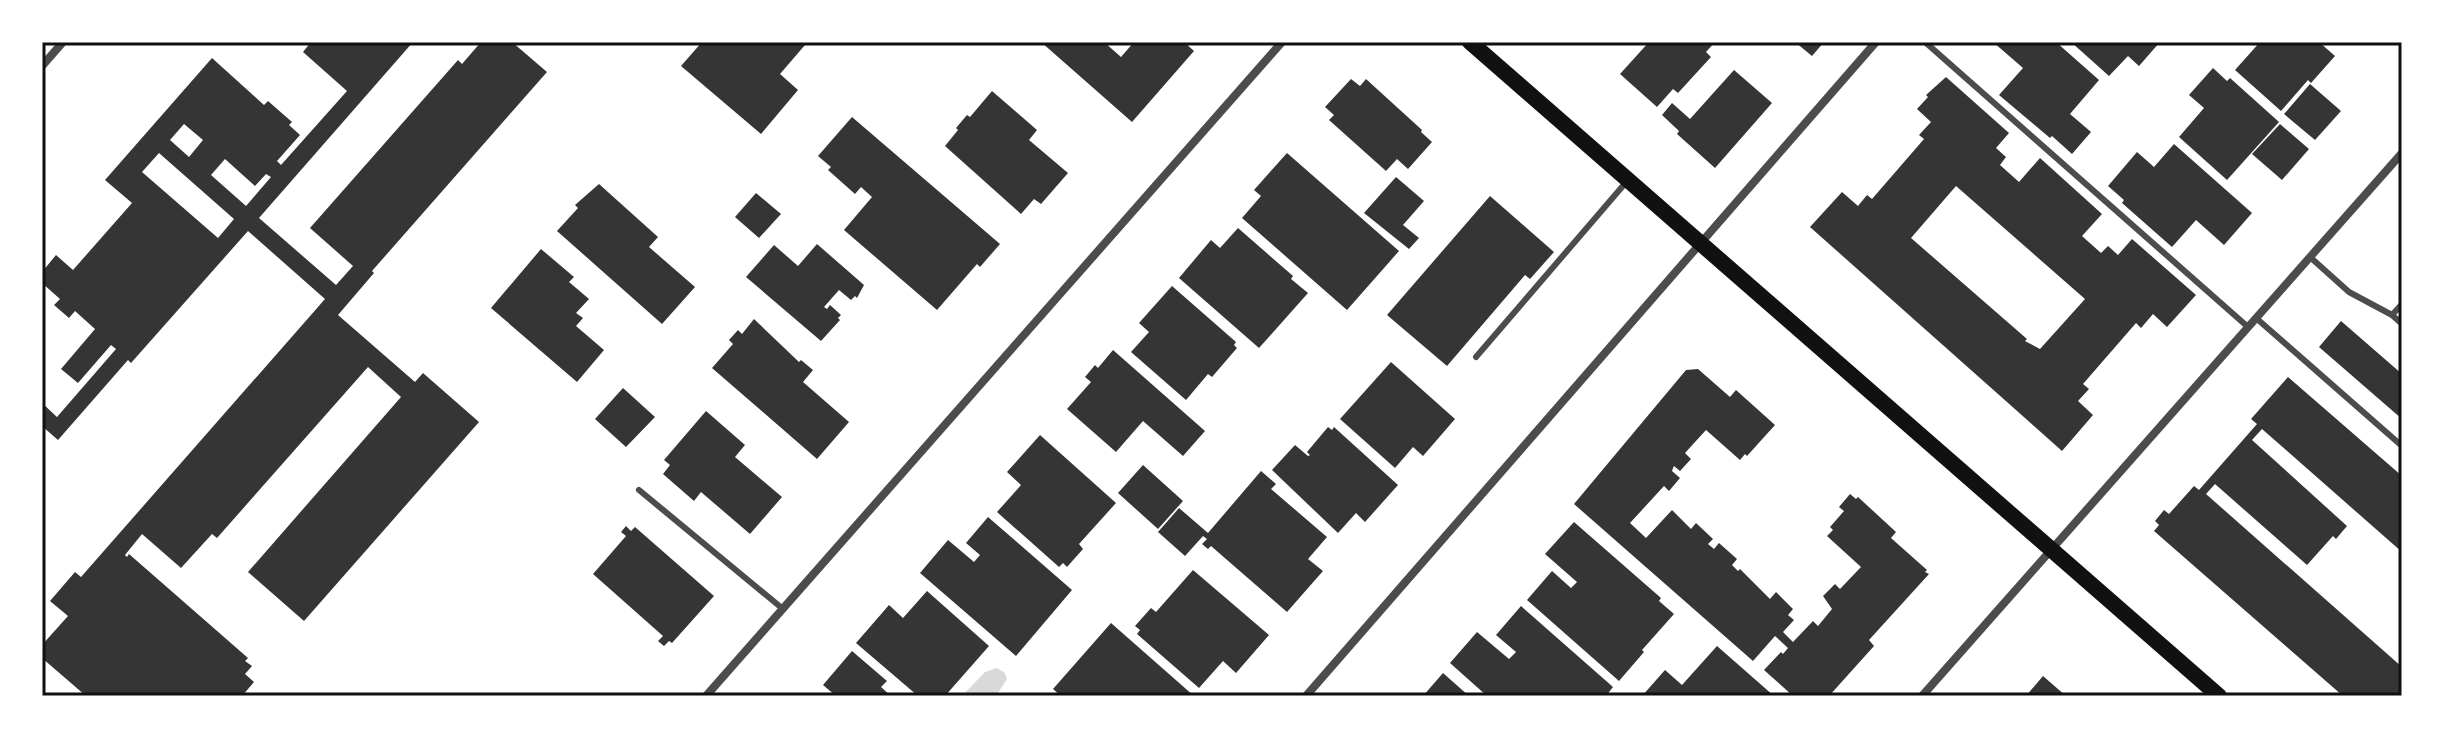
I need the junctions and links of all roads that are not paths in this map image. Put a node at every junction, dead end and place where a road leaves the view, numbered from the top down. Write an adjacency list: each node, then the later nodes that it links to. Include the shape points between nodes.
1 (63, 42): 6 (street)
2 (1282, 42): 20 (street)
3 (1470, 42): 8 (main road)
4 (1876, 42): 9 (street)
5 (1925, 42): 15 (lane)
6 (42, 66)
7 (2402, 153): 10 (street)
8 (1628, 180): 9 (main road); 16 (lane)
9 (1700, 243): 19 (main road); 22 (street)
10 (2310, 257): 12 (lane, via 2349,292); 13 (street)
11 (2402, 304): 12 (lane)
12 (2392, 315): 14 (lane)
13 (2256, 318): 15 (street); 17 (lane)
14 (2402, 324)
15 (2248, 327): 19 (street)
16 (1476, 357)
17 (2402, 446)
18 (639, 490): 20 (lane)
19 (2051, 549): 23 (street); 24 (main road)
20 (783, 609): 21 (street)
21 (706, 696)
22 (1306, 696)
23 (1922, 696)
24 (2219, 696)

